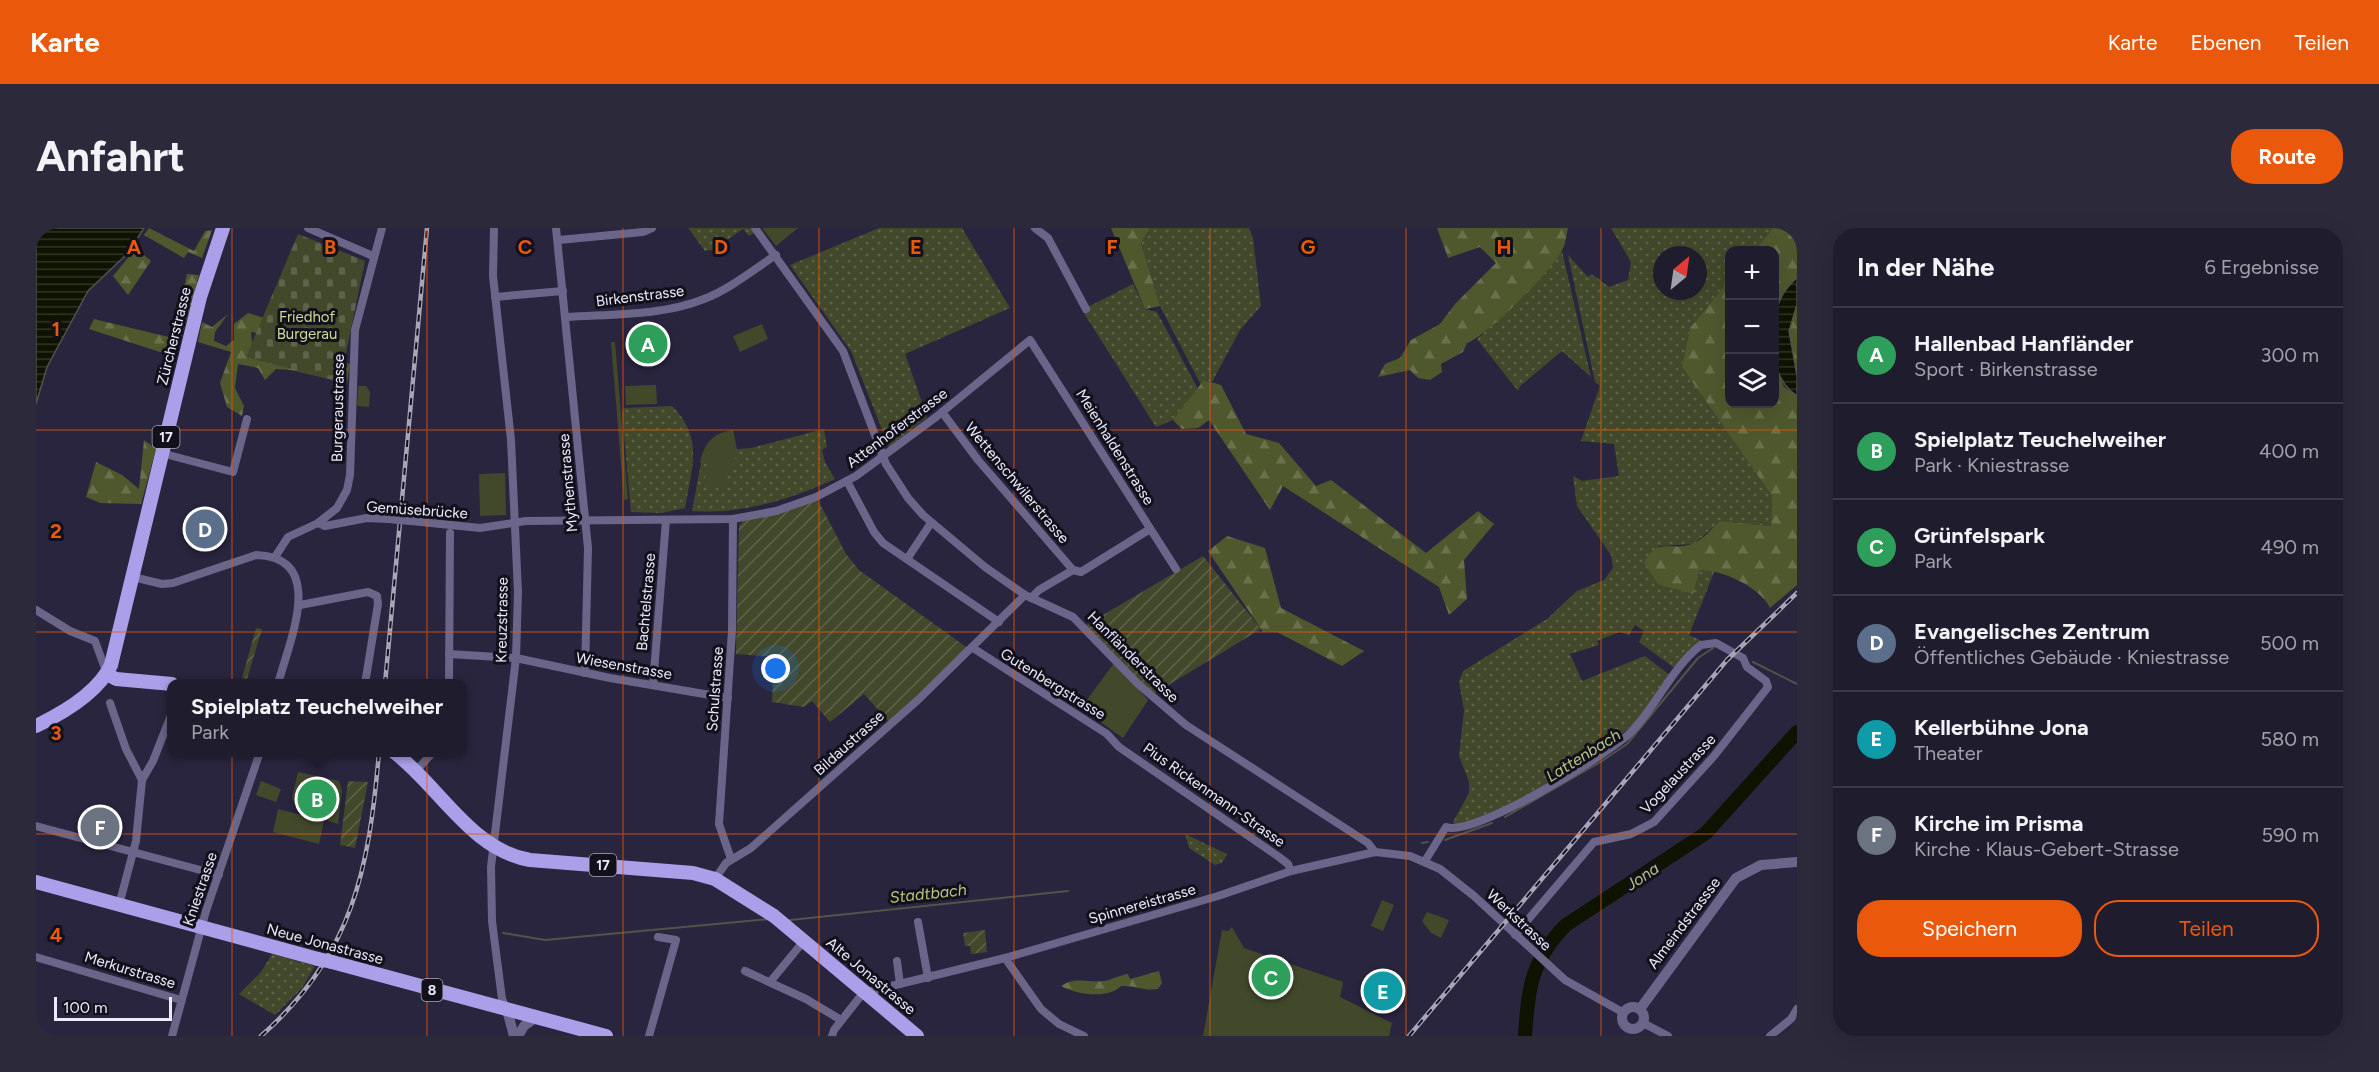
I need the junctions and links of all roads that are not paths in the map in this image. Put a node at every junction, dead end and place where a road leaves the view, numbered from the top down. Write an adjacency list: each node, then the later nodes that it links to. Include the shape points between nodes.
1 (223, 228): 19 (main road, Zürcherstrasse / 17, via 201,294)
2 (308, 228): 11 (street)
3 (382, 228): 11 (street, Burgeraustrasse)
4 (494, 228): 13 (street, Kreuzstrasse)
5 (556, 228): 9 (street, Mythenstrasse)
6 (651, 228): 9 (street)
7 (755, 228): 10 (street, Hanfländerstrasse)
8 (1035, 228): 14 (street, via 1048,238)
9 (559, 240): 12 (street, Mythenstrasse)
10 (776, 255): 15 (street, Birkenstrasse, via 728,287 688,305); 20 (street, Hanfländerstrasse, via 843,351)
11 (373, 256): 25 (street, Burgeraustrasse, via 353,339 349,483 337,508)
12 (563, 291): 13 (street); 15 (street, Mythenstrasse)
13 (495, 297): 26 (street, Kreuzstrasse, via 511,440)
14 (1086, 309)
15 (566, 317): 23 (street, Mythenstrasse)
16 (1030, 340): 17 (street, Attenhoferstrasse); 28 (street, Meienhaldenstrasse)
17 (942, 412): 20 (street, Attenhoferstrasse); 33 (street, Wettenschwilerstrasse)
18 (247, 419): 19 (street, via 233,472)
19 (161, 453): 34 (main road, Zürcherstrasse / 17)
20 (884, 458): 21 (street, Attenhoferstrasse); 27 (street, Hanfländerstrasse, via 908,498)
21 (847, 481): 22 (street, Attenhoferstrasse, via 776,511); 31 (street, via 874,532)
22 (733, 519): 24 (street, Attenhoferstrasse); 49 (street, Schulstrasse)
23 (585, 520): 24 (street, Attenhoferstrasse); 26 (street, Attenhoferstrasse); 42 (street, Mythenstrasse)
24 (666, 520): 48 (street, Bachtelstrasse)
25 (318, 523): 26 (street, Gemüsebrücke, bridge, via 325,526 367,518 480,528); 30 (street, Burgeraustrasse, via 288,537)
26 (515, 523): 41 (street, Kreuzstrasse)
27 (932, 523): 31 (street); 35 (street, Hanfländerstrasse)
28 (1150, 529): 32 (street, Meienhaldenstrasse); 33 (street, Bildaustrasse, via 1081,572)
29 (450, 533): 40 (street)
30 (275, 557): 34 (street, via 256,555 238,559 170,584); 36 (street, via 295,579)
31 (907, 559): 38 (street)
32 (1176, 569)
33 (1073, 570): 35 (street, Bildaustrasse)
34 (133, 577): 43 (main road, Zürcherstrasse / 17)
35 (1028, 597): 38 (street, Bildaustrasse); 62 (street, Hanfländerstrasse, via 1072,617 1179,720 1368,843)
36 (300, 605): 44 (street); 45 (street, via 368,592 377,596)
37 (36, 610): 43 (street, via 95,641)
38 (999, 622): 39 (street, Bildaustrasse)
39 (973, 648): 53 (street, Gutenbergstrasse, via 1098,728); 64 (street, Bildaustrasse, via 751,848)
40 (449, 654): 41 (street, Wiesenstrasse); 46 (street)
41 (516, 658): 42 (street, Wiesenstrasse); 60 (street, Kreuzstrasse)
42 (585, 673): 48 (street, Wiesenstrasse)
43 (107, 674): 47 (main road, via 116,679); 52 (main road, via 84,695)
44 (279, 679)
45 (367, 679)
46 (449, 679)
47 (167, 684)
48 (653, 685): 49 (street, Wiesenstrasse)
49 (728, 698): 64 (street, Schulstrasse, via 719,824)
50 (110, 703): 58 (street)
51 (167, 724): 58 (street)
52 (36, 726)
53 (1117, 745): 67 (street, Pius Rickenmann-Strasse, via 1279,857)
54 (259, 757): 68 (street, Kniestrasse)
55 (399, 757): 57 (main road, Alte Jonastrasse / 17)
56 (429, 757): 57 (street)
57 (416, 771): 60 (main road, Alte Jonastrasse / 17)
58 (142, 780): 61 (street)
59 (36, 826): 61 (street)
60 (493, 847): 69 (main road, Alte Jonastrasse / 17, via 530,860 693,873); 88 (street, Kreuzstrasse, via 492,921 502,999)
61 (133, 851): 68 (street); 71 (street)
62 (1375, 852): 63 (street, Spinnereistrasse); 67 (street, Spinnereistrasse)
63 (1392, 853): 65 (street, Werkstrasse)
64 (731, 859): 69 (street, Bildaustrasse)
65 (1425, 861): 74 (street, Werkstrasse, via 1465,888); 74 (street, Vogelaustrasse, via 1446,827 1461,829 1500,814 1609,751 1632,731 1701,645 1716,643 1743,658 1747,668 1766,681 1768,687 1741,725 1654,822 1631,834 1594,843 1583,853)
66 (1797, 862): 86 (street, Almeindstrassse, via 1761,865 1736,878)
67 (1291, 871): 78 (street, Spinnereistrasse)
68 (219, 875): 73 (street, Kniestrasse)
69 (715, 879): 76 (main road, Alte Jonastrasse / 17, via 774,916)
70 (36, 882): 71 (main road, Neue Jonastrasse / 8)
71 (119, 905): 73 (main road, Neue Jonastrasse / 8)
72 (918, 922): 81 (street)
73 (201, 927): 85 (street, Kniestrasse); 88 (main road, Neue Jonastrasse / 8)
74 (1515, 935): 89 (street, Werkstrasse, via 1565,980)
75 (658, 937): 97 (street, via 676,940)
76 (804, 942): 82 (street, Alte Jonastrasse); 84 (main road, Alte Jonastrasse / 17)
77 (36, 957): 85 (street, Merkurstrasse)
78 (1005, 958): 81 (street, Spinnereistrasse); 100 (street, via 1041,1009 1059,1024)
79 (897, 961): 83 (street)
80 (745, 971): 82 (street)
81 (928, 978): 83 (street, Spinnereistrasse)
82 (770, 982): 91 (street)
83 (900, 984): 84 (street, Spinnereistrasse)
84 (863, 993): 91 (street); 99 (main road, Alte Jonastrasse / 17)
85 (182, 1000): 94 (street, Kniestrasse)
86 (1640, 1009): 89 (street, via 1631,1007); 92 (street)
87 (1797, 1009): 102 (street)
88 (507, 1010): 90 (main road, Neue Jonastrasse / 8); 95 (street)
89 (1624, 1013): 93 (street)
90 (535, 1018): 95 (street); 96 (main road, Neue Jonastrasse / 8)
91 (841, 1020): 98 (street)
92 (1643, 1023): 93 (street); 101 (street)
93 (1627, 1032)
94 (172, 1036)
95 (516, 1036)
96 (606, 1036)
97 (649, 1036)
98 (832, 1036)
99 (917, 1036)
100 (1084, 1036)
101 (1668, 1036)
102 (1770, 1036)

